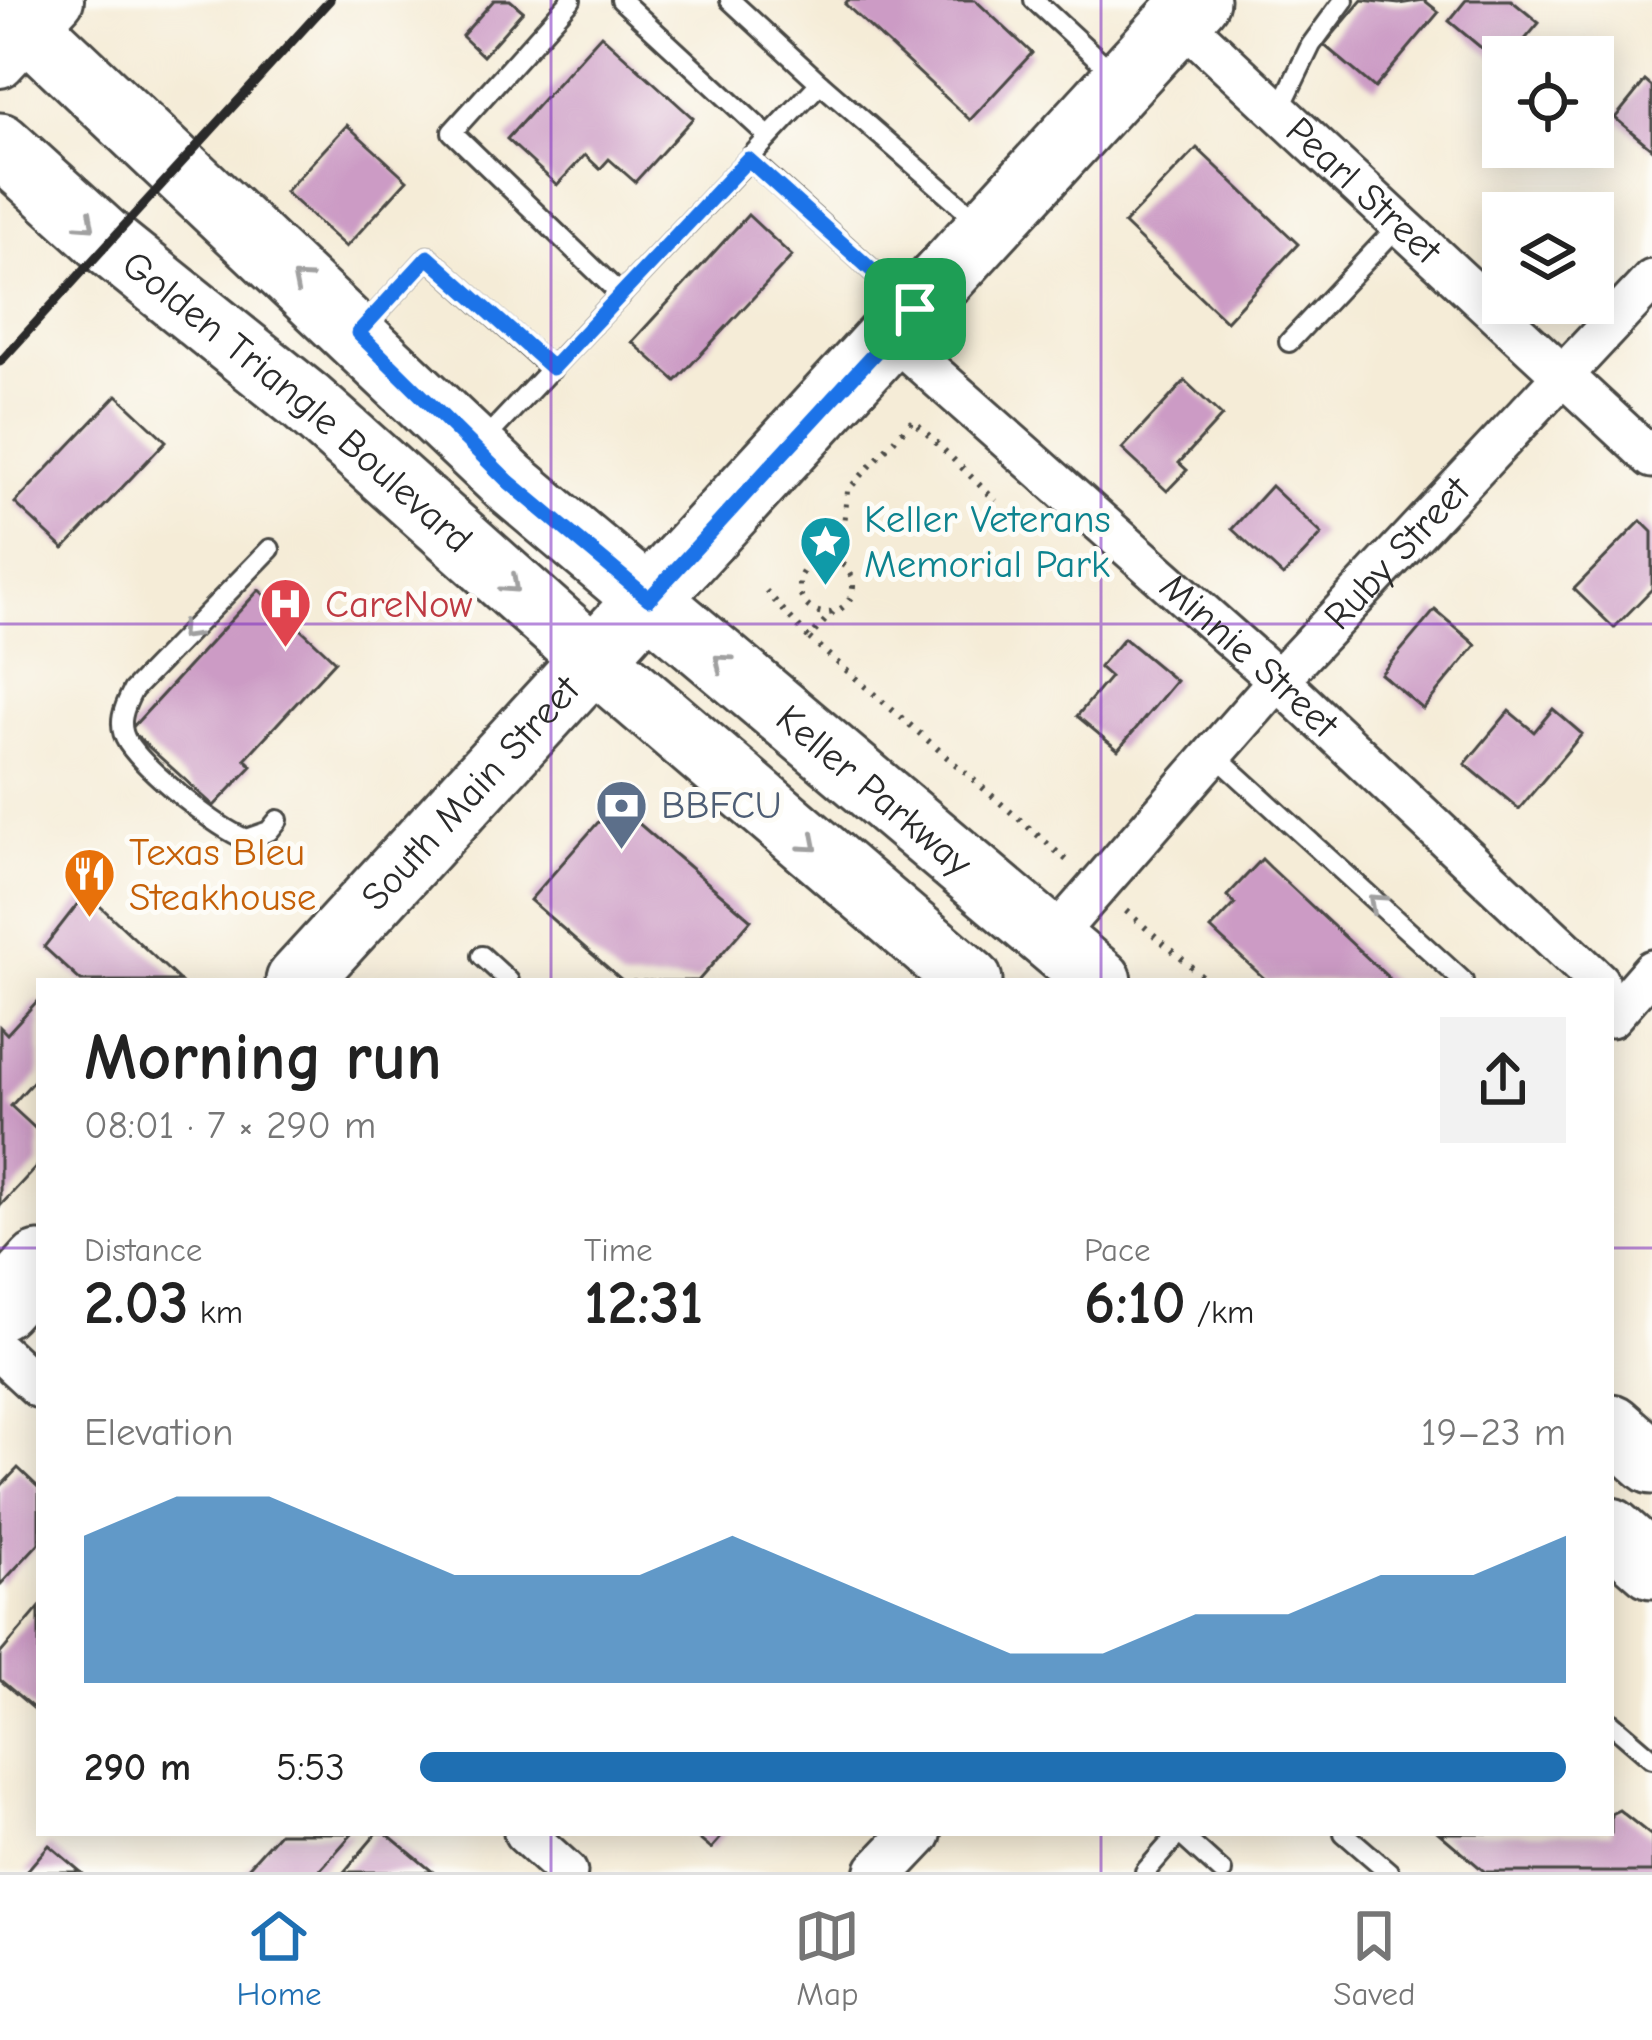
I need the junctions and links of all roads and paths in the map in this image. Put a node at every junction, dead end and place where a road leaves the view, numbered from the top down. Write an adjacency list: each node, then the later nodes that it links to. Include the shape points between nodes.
1 (571, 0): 17 (lane, via 452,132)
2 (621, 0): 11 (lane)
3 (730, 0): 9 (lane)
4 (1034, 0): 8 (lane)
5 (1344, 0): 10 (lane)
6 (1188, 10): 8 (main road, South Main Street); 10 (street, Pearl Street)
7 (23, 23): 19 (main road, Golden Triangle Boulevard, one-way to 7)
8 (1123, 82): 15 (main road, South Main Street)
9 (820, 83): 11 (lane); 15 (lane)
10 (1279, 111): 14 (street, Pearl Street)
11 (769, 137): 13 (lane)
12 (0, 145): 32 (main road, Golden Triangle Boulevard, one-way to 32, via 306,402)
13 (748, 159): 17 (lane); 18 (lane)
14 (1400, 224): 20 (lane); 22 (street, Pearl Street)
15 (988, 230): 18 (main road, South Main Street)
16 (1652, 280): 22 (street, Ruby Street)
17 (621, 295): 21 (lane)
18 (903, 322): 29 (main road, South Main Street); 33 (street, Minnie Street)
19 (358, 333): 21 (lane, via 428,257); 23 (main road, Golden Triangle Boulevard)
20 (1289, 342)
21 (552, 368): 23 (lane)
22 (1561, 373): 24 (street, Pearl Street); 33 (street, Ruby Street)
23 (476, 449): 29 (main road, Golden Triangle Boulevard)
24 (1652, 458)
25 (996, 501): 27 (path, via 913,420 847,491 844,527)
26 (270, 549): 35 (lane, one-way to 35, via 121,712 126,742 220,830 246,839)
27 (821, 559): 30 (path, via 846,567 853,584 848,602); 30 (path, via 801,574 799,591 815,611)
28 (766, 591): 31 (path)
29 (649, 599): 32 (main road, South Main Street); 37 (main road, Keller Parkway, one-way to 29)
30 (833, 612): 31 (path)
31 (809, 638): 36 (path)
32 (593, 659): 40 (main road, South Main Street); 42 (main road, Keller Parkway, one-way to 42)
33 (1278, 680): 34 (street, Ruby Street); 46 (street, Minnie Street)
34 (1214, 754): 36 (street, Ruby Street); 45 (lane, one-way to 34)
35 (278, 820)
36 (1098, 887): 37 (street, Ruby Street); 44 (path)
37 (1051, 940): 43 (main road, Keller Parkway)
38 (482, 956): 41 (lane)
39 (1652, 970): 47 (street)
40 (301, 978)
41 (505, 978)
42 (962, 978)
43 (1096, 978)
44 (1204, 978)
45 (1460, 978)
46 (1589, 978)
47 (1614, 997)
48 (36, 1267): 49 (main road)
49 (0, 1307)
50 (0, 1352): 51 (street)
51 (36, 1385)
52 (1614, 1429): 53 (main road)
53 (1652, 1462)
54 (1614, 1726): 55 (lane)
55 (1652, 1758)
56 (527, 1836): 61 (street)
57 (913, 1836): 62 (street)
58 (1176, 1836): 63 (lane)
59 (1182, 1836): 64 (lane)
60 (1357, 1837): 65 (lane)
61 (567, 1872)
62 (880, 1872)
63 (1144, 1872)
64 (1222, 1872)
65 (1389, 1872)

